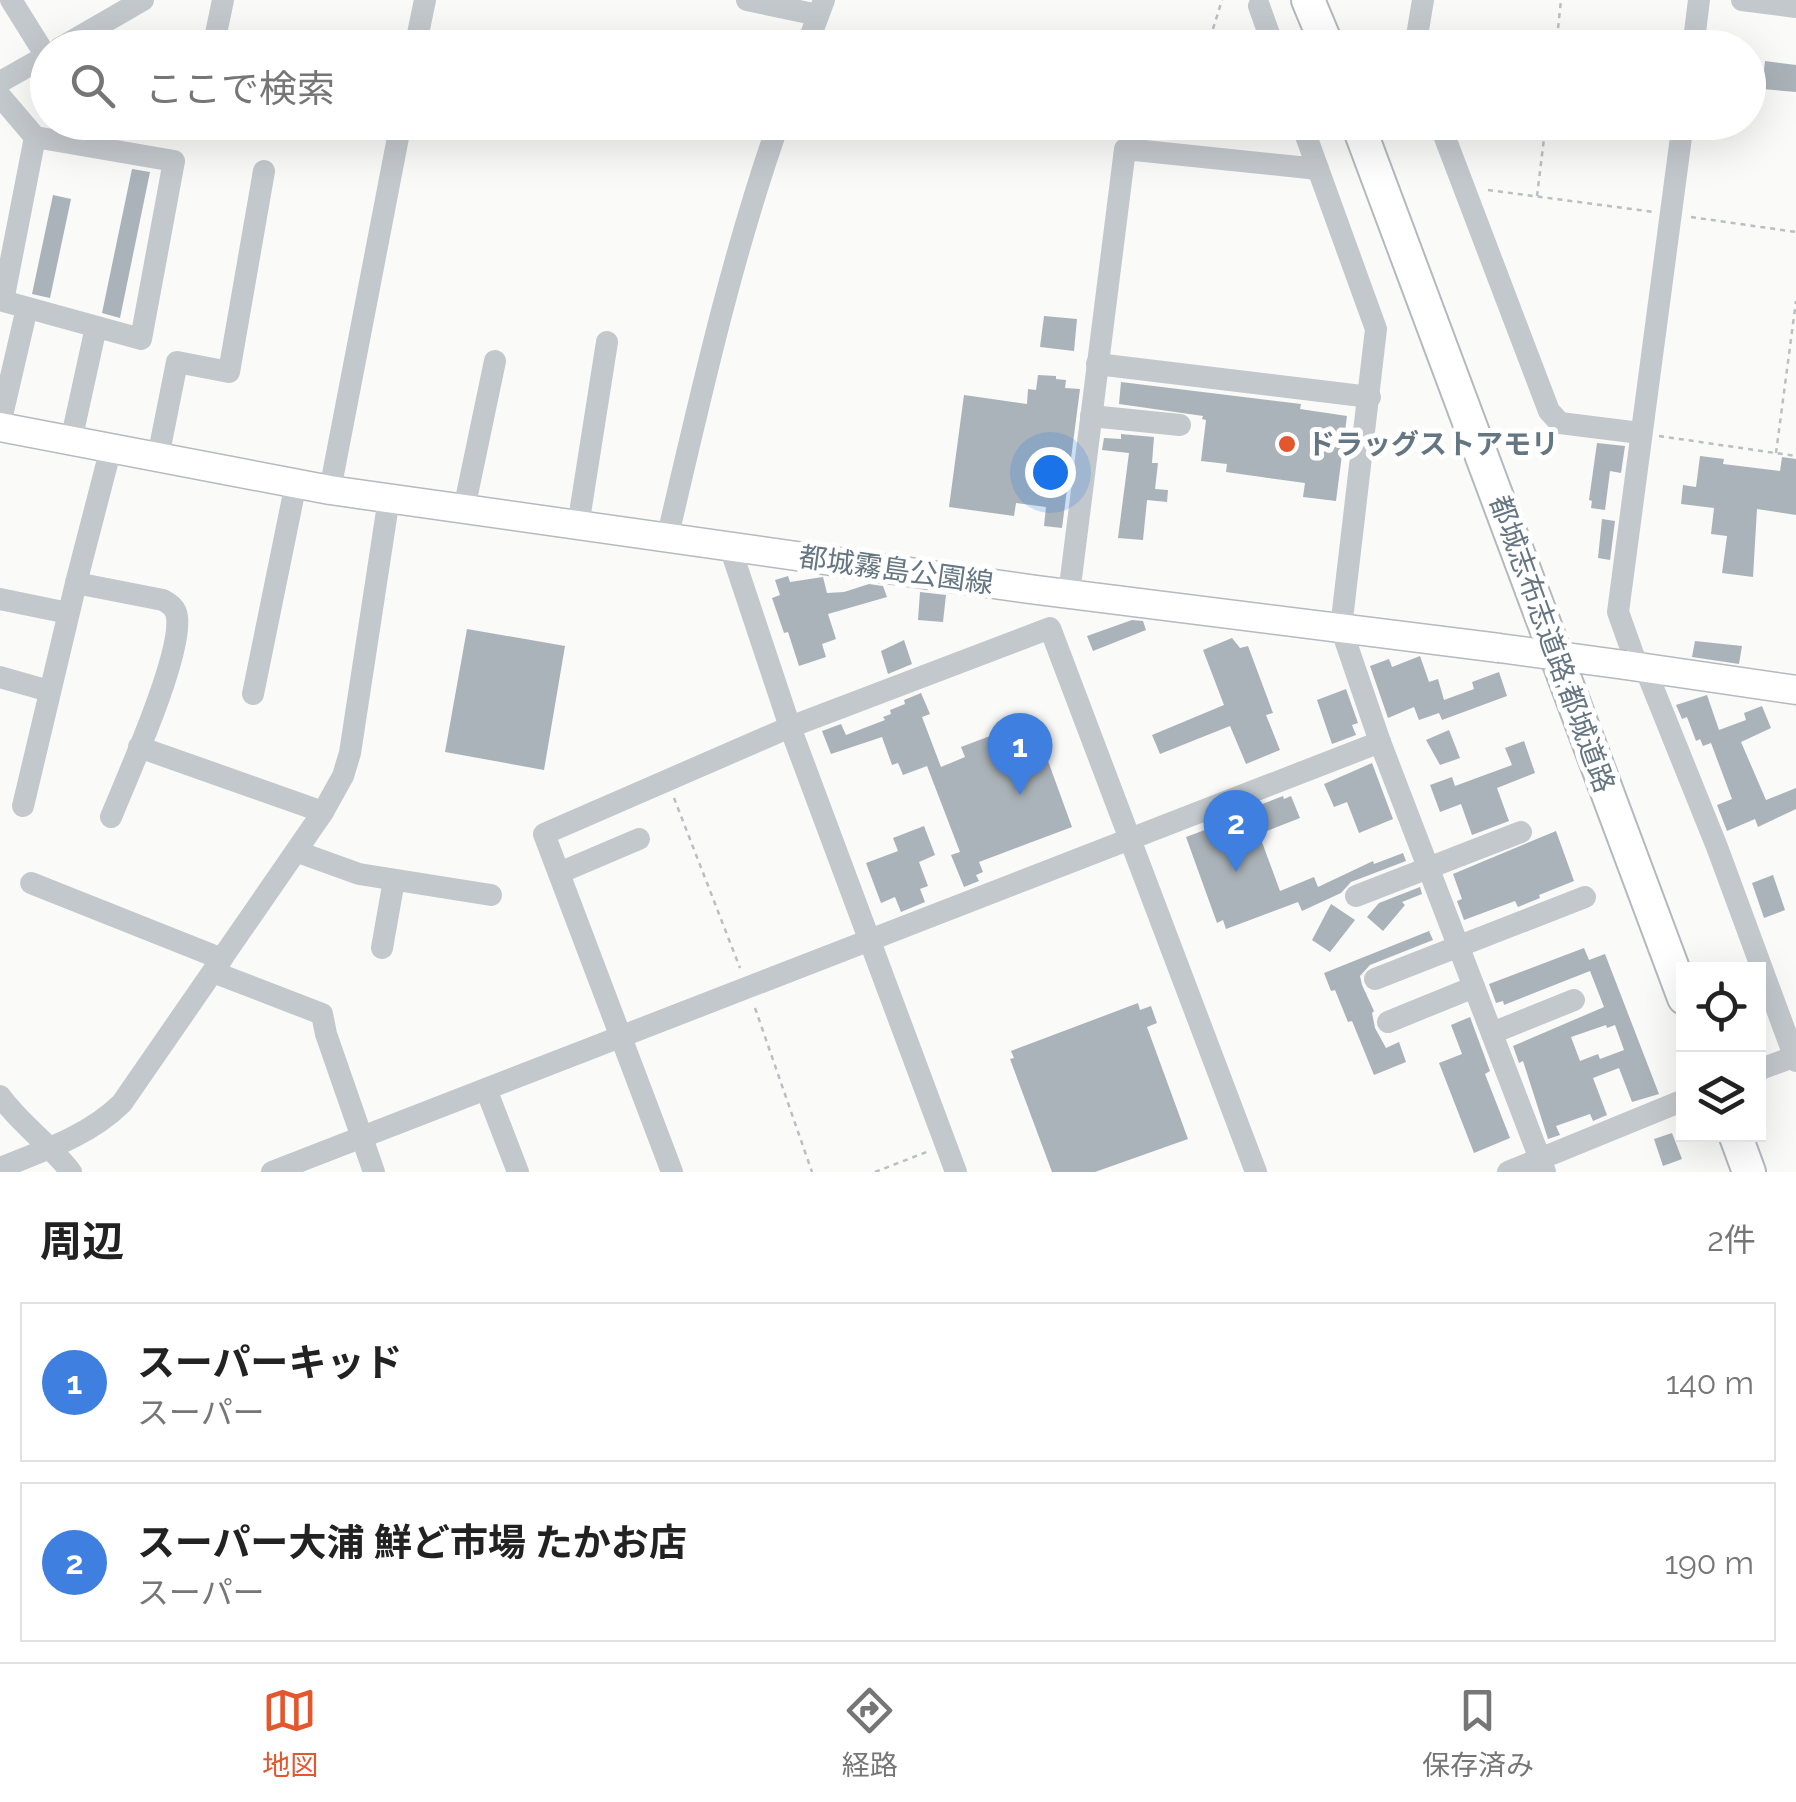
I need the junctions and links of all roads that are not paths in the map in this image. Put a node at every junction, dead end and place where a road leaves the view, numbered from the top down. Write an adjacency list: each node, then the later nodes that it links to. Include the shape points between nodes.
1 (11, 0): 14 (street)
2 (143, 0): 13 (street)
3 (223, 0): 16 (street)
4 (425, 0): 17 (street)
5 (747, 0): 12 (street)
6 (1308, 0): 19 (highway)
7 (1422, 0): 20 (street)
8 (1699, 0): 21 (street)
9 (1742, 0): 11 (street)
10 (1265, 2): 18 (street)
11 (1796, 6)
12 (821, 8)
13 (106, 9): 15 (street)
14 (31, 30)
15 (81, 30)
16 (217, 30)
17 (419, 30)
18 (1270, 30)
19 (1320, 30)
20 (1418, 30)
21 (1695, 30)
22 (30, 65): 23 (street)
23 (0, 82)
24 (0, 96): 25 (street)
25 (30, 131)
26 (34, 140): 36 (street, via 2,301)
27 (52, 140): 37 (street, via 174,161 141,339)
28 (398, 140): 50 (street)
29 (773, 140): 54 (street)
30 (1308, 140): 34 (street)
31 (1364, 140): 89 (highway, 都城志布志道路;都城道路)
32 (1445, 140): 45 (street, via 1549,411 1560,422)
33 (1682, 140): 45 (street)
34 (1318, 169): 40 (street, via 1125,150); 41 (street, via 1376,330)
35 (264, 171): 48 (street, via 229,372 176,362)
36 (27, 308): 37 (street); 44 (street)
37 (96, 327): 46 (street)
38 (606, 342): 53 (street)
39 (494, 360): 52 (street)
40 (1098, 364): 41 (street); 42 (street)
41 (1370, 397): 62 (street)
42 (1091, 416): 43 (street); 58 (street)
43 (1180, 425)
44 (0, 426): 46 (main road, 都城霧島公園線)
45 (1640, 433): 63 (street, via 1618,612)
46 (70, 441): 47 (main road, 都城霧島公園線)
47 (112, 448): 48 (main road, 都城霧島公園線); 56 (street)
48 (158, 457): 49 (main road, 都城霧島公園線)
49 (296, 484): 50 (main road, 都城霧島公園線); 67 (street)
50 (330, 490): 51 (main road, 都城霧島公園線)
51 (390, 498): 52 (main road, 都城霧島公園線); 72 (street, via 350,753)
52 (464, 510): 53 (main road, 都城霧島公園線)
53 (578, 526): 54 (main road, 都城霧島公園線)
54 (667, 538): 55 (main road, 都城霧島公園線)
55 (730, 547): 57 (main road, 都城霧島公園線); 68 (street)
56 (76, 583): 60 (street); 70 (street, via 162,600 177,618 170,663)
57 (1036, 590): 58 (main road, 都城霧島公園線); 61 (street)
58 (1069, 594): 62 (main road, 都城霧島公園線)
59 (0, 599): 60 (street)
60 (68, 613): 66 (street)
61 (1050, 628): 68 (street); 75 (street)
62 (1342, 628): 63 (main road, 都城霧島公園線, bridge); 69 (street)
63 (1634, 666): 65 (main road, 都城霧島公園線); 96 (street, via 1716,847)
64 (0, 677): 66 (street)
65 (1796, 690)
66 (49, 691): 71 (street)
67 (253, 694)
68 (790, 726): 79 (street, via 544,834); 85 (street)
69 (1380, 742): 75 (street); 78 (street)
70 (139, 747): 72 (street); 73 (street)
71 (23, 806)
72 (323, 812): 77 (street)
73 (111, 816)
74 (1520, 832): 78 (street)
75 (1131, 838): 85 (street); 112 (street)
76 (639, 839): 79 (street)
77 (298, 852): 80 (street); 88 (street)
78 (1428, 868): 83 (street); 86 (street)
79 (559, 873): 95 (street)
80 (394, 880): 82 (street); 87 (street)
81 (31, 883): 88 (street)
82 (491, 894)
83 (1356, 896)
84 (1585, 897): 86 (street)
85 (871, 938): 95 (street); 111 (street)
86 (1459, 946): 90 (street); 91 (street)
87 (382, 948)
88 (218, 966): 101 (street, via 322,1014); 103 (street, via 122,1104 106,1120)
89 (1676, 977)
90 (1376, 979)
91 (1474, 987): 93 (street); 94 (street)
92 (1574, 1000): 94 (street)
93 (1388, 1022)
94 (1492, 1033): 104 (street)
95 (622, 1036): 97 (street); 110 (street)
96 (1785, 1061)
97 (486, 1089): 101 (street); 109 (street)
98 (0, 1096): 100 (street)
99 (1676, 1104): 104 (street)
100 (10, 1120): 103 (street)
101 (361, 1138): 107 (street); 108 (street)
102 (1737, 1142): 114 (highway)
103 (52, 1148): 105 (street); 106 (street)
104 (1542, 1166): 113 (street)
105 (0, 1168)
106 (71, 1172)
107 (272, 1172)
108 (374, 1172)
109 (518, 1172)
110 (672, 1172)
111 (956, 1172)
112 (1256, 1172)
113 (1508, 1172)
114 (1748, 1172)

